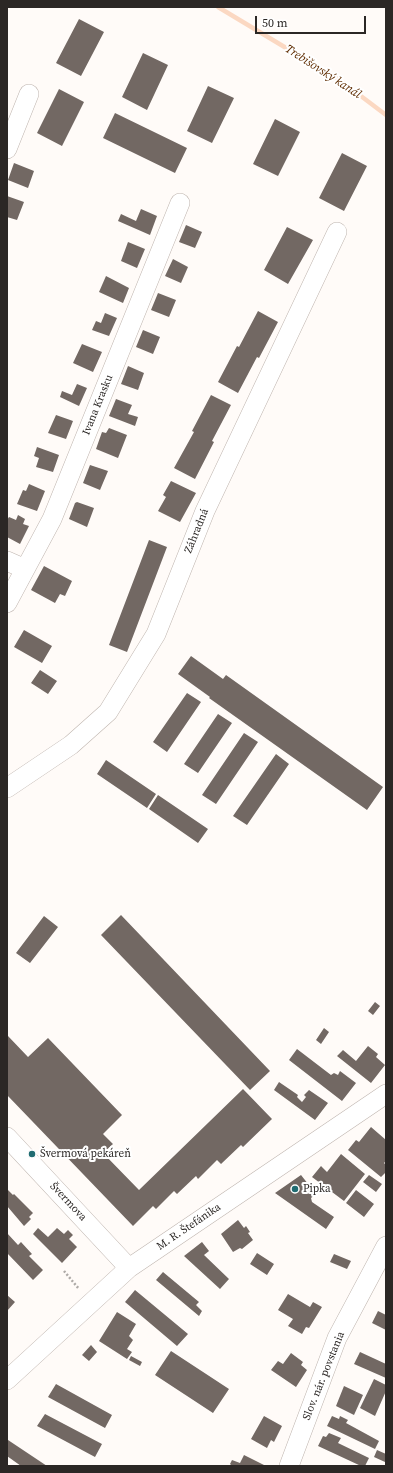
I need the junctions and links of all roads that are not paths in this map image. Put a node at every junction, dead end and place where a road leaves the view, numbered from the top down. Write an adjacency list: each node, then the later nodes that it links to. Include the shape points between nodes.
1 (29, 94): 2 (street)
2 (7, 149)
3 (180, 203): 6 (street, Ivana Krasku, via 52,518)
4 (338, 232): 8 (street, Záhradná, via 205,511 156,634 108,712 71,745)
5 (7, 561): 6 (street)
6 (25, 569): 7 (street, Ivana Krasku)
7 (7, 603)
8 (7, 788)
9 (386, 1094): 12 (street, M. R. Štefánika)
10 (7, 1137): 12 (street, Švermova)
11 (386, 1246): 14 (street, Slov. nár. povstania, via 337,1338)
12 (130, 1268): 13 (street, M. R. Štefánika)
13 (7, 1380)
14 (289, 1466)

